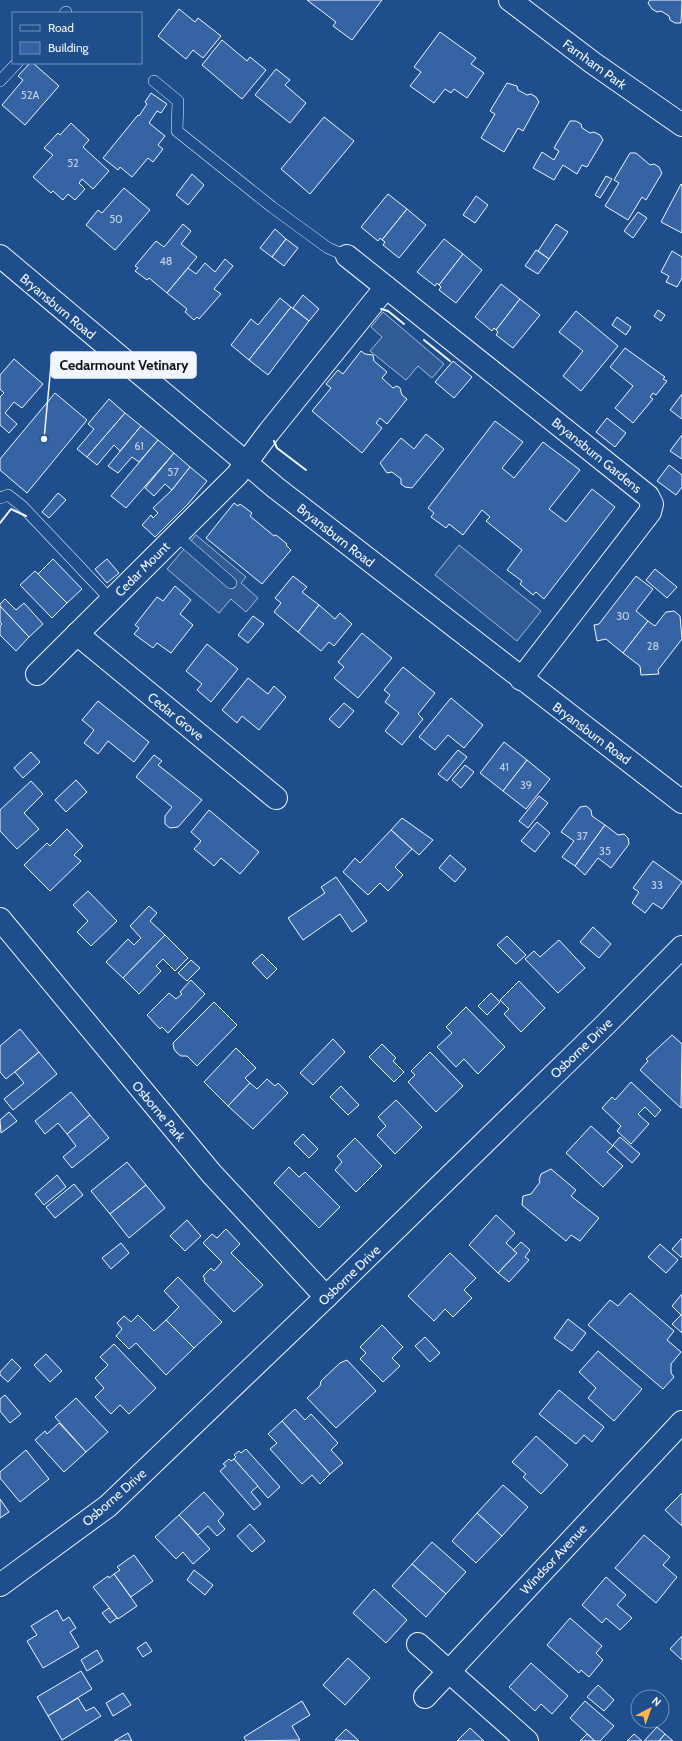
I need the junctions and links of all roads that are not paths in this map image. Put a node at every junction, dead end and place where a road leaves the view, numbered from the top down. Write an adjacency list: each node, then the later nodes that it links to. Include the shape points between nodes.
1 (510, 0): 5 (street, Farnham Park)
2 (16, 64): 3 (lane)
3 (0, 81)
4 (154, 81): 7 (lane, via 178,101 177,131 328,248)
5 (682, 126)
6 (0, 256): 9 (street, Bryansburn Road)
7 (348, 256): 8 (street, Bryansburn Gardens)
8 (386, 287): 9 (street); 16 (street, Bryansburn Gardens, via 648,496 652,504 650,512)
9 (246, 463): 11 (street, Cedar Mount); 16 (street, Bryansburn Road)
10 (0, 498): 13 (lane, via 8,495 22,506)
11 (176, 535): 12 (lane); 13 (street, Cedar Mount)
12 (231, 583)
13 (111, 600): 14 (street, Cedar Mount)
14 (76, 634): 15 (street, Cedar Mount); 17 (street, Cedar Grove)
15 (37, 674)
16 (522, 679): 18 (street, Bryansburn Road)
17 (276, 798)
18 (682, 802)
19 (0, 919): 21 (street, Osborne Park, via 211,1173)
20 (682, 947): 21 (street, Osborne Drive)
21 (326, 1298): 23 (street, Osborne Drive, via 108,1506)
22 (682, 1422): 25 (street, Windsor Avenue)
23 (0, 1585)
24 (418, 1644): 25 (street)
25 (449, 1671): 26 (street, Windsor Avenue); 27 (street)
26 (425, 1698)
27 (527, 1741)

